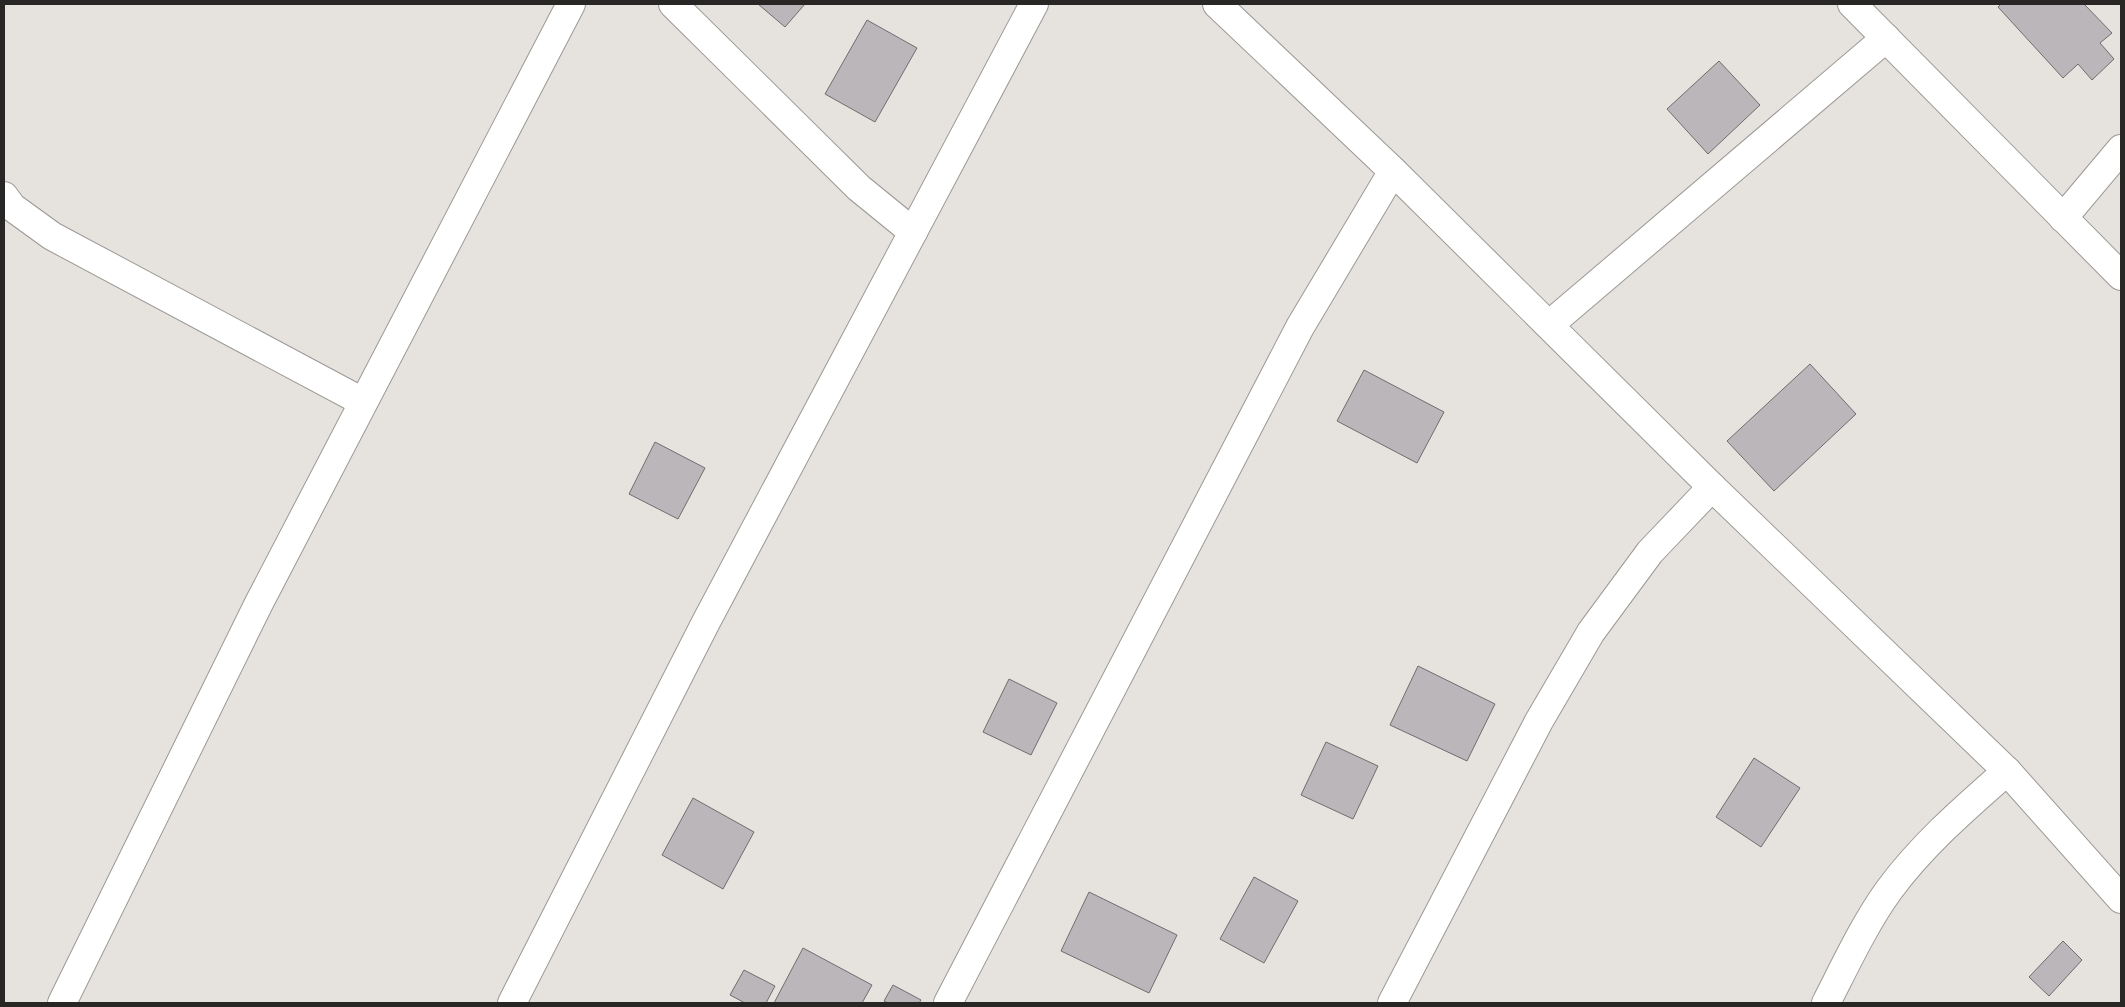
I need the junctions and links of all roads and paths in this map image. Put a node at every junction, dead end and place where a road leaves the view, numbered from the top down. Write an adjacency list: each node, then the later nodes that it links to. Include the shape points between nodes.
1 (571, 4): 14 (street)
2 (673, 4): 11 (street, via 859,188)
3 (1034, 4): 11 (street)
4 (1217, 4): 8 (street)
5 (1852, 4): 6 (street)
6 (1886, 38): 10 (street); 13 (street)
7 (2121, 149): 10 (street)
8 (1393, 171): 13 (street); 20 (street, via 1300,327)
9 (4, 196): 14 (street, via 12,207 52,236)
10 (2063, 218): 12 (street)
11 (913, 232): 19 (street, via 706,622)
12 (2121, 276)
13 (1549, 325): 15 (street)
14 (363, 402): 18 (street, via 259,603)
15 (1712, 487): 16 (street); 21 (street, via 1650,552 1591,632 1539,720)
16 (2007, 771): 17 (street); 22 (street, via 1939,831 1889,890)
17 (2121, 899)
18 (62, 1003)
19 (512, 1003)
20 (948, 1003)
21 (1392, 1003)
22 (1826, 1003)

